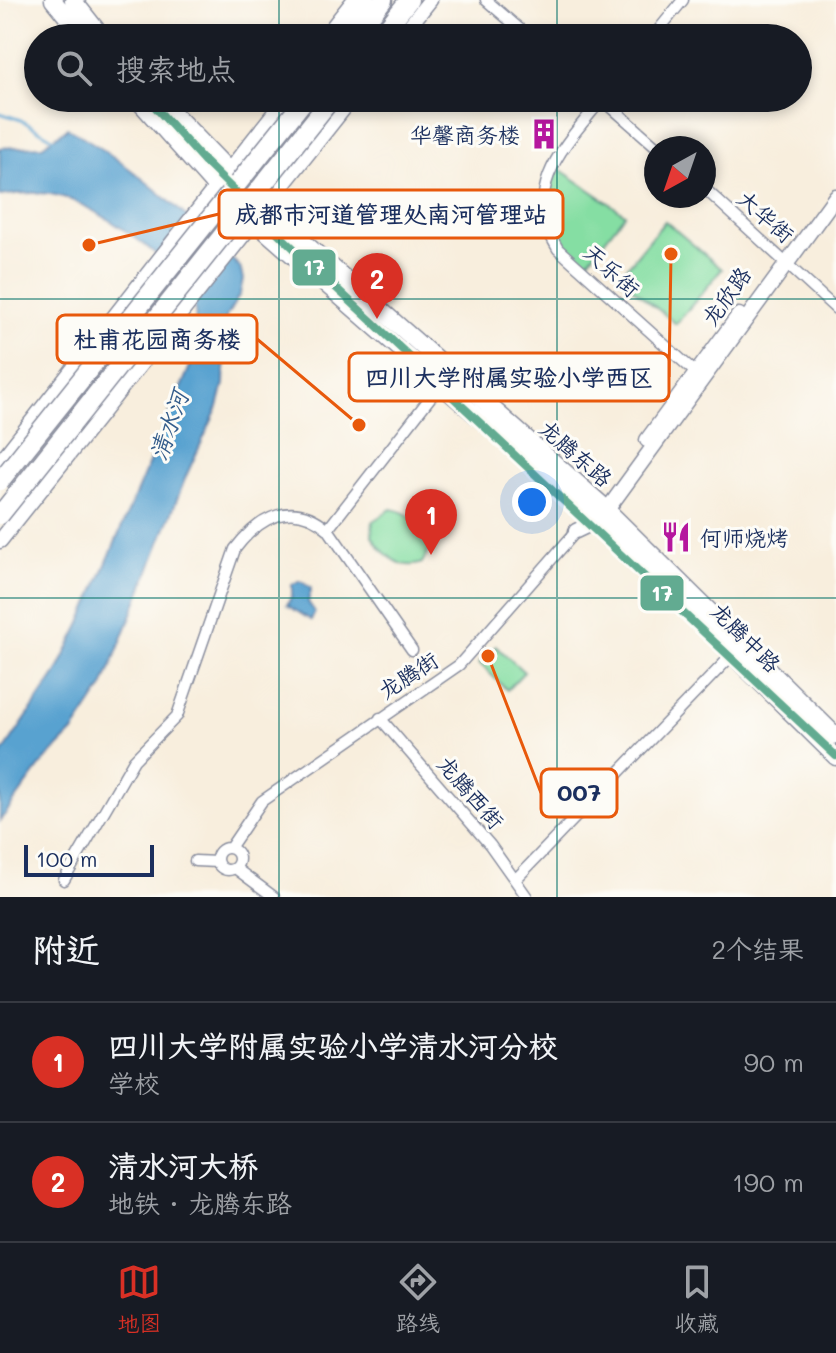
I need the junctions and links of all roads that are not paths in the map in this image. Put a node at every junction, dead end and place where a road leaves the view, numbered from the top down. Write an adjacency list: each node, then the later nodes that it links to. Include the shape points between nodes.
1 (53, 0): 10 (main road)
2 (73, 0): 11 (main road)
3 (354, 0): 12 (main road)
4 (366, 0): 13 (highway)
5 (383, 0): 14 (highway)
6 (409, 0): 15 (highway)
7 (430, 0): 16 (main road)
8 (486, 0): 17 (street)
9 (683, 0): 18 (street)
10 (73, 24)
11 (92, 24)
12 (335, 24)
13 (347, 24)
14 (364, 24)
15 (390, 24)
16 (411, 24)
17 (514, 24)
18 (663, 24)
19 (148, 112): 30 (main road, 龙腾东路)
20 (172, 112): 28 (main road, 龙腾东路)
21 (277, 112): 28 (main road)
22 (295, 112): 40 (highway, bridge)
23 (321, 112): 42 (highway, bridge)
24 (341, 112): 33 (main road)
25 (591, 112): 37 (street, 天乐街, via 560,151 544,187 549,234 558,249)
26 (618, 112): 27 (street)
27 (645, 136)
28 (229, 174): 30 (main road); 33 (main road, 龙腾东路)
29 (836, 182): 35 (main road)
30 (217, 189): 34 (main road, 龙腾东路); 39 (main road)
31 (836, 196): 35 (main road)
32 (716, 199): 35 (street, 大华街)
33 (265, 208): 34 (main road); 41 (main road, 龙腾东路)
34 (254, 222): 38 (main road, 龙腾东路); 45 (main road)
35 (785, 259): 36 (street, 大华街); 37 (main road, 龙欣路); 41 (main road)
36 (836, 309)
37 (696, 373): 41 (main road, 龙欣路)
38 (440, 385): 41 (main road, 龙腾东路); 43 (street)
39 (0, 462)
40 (0, 481)
41 (599, 513): 44 (main road); 47 (main road, 龙腾中路); 49 (main road, 龙腾中路)
42 (0, 515)
43 (328, 529): 46 (street); 55 (street, via 303,513 281,513 258,524 235,549 177,716 134,760)
44 (576, 531): 48 (street, 龙腾街, via 459,665)
45 (0, 541)
46 (412, 650)
47 (733, 654): 50 (main road, 龙腾中路); 56 (street)
48 (380, 718): 51 (street, 龙腾街, via 262,801); 56 (street, 龙腾西街)
49 (836, 736)
50 (836, 757)
51 (230, 848): 53 (street, via 219,852); 54 (street, via 239,858)
52 (195, 861): 53 (street)
53 (217, 862): 54 (street, via 225,870)
54 (235, 868): 57 (street)
55 (64, 880)
56 (515, 880): 58 (street, 龙腾西街)
57 (274, 897)
58 (527, 897)

